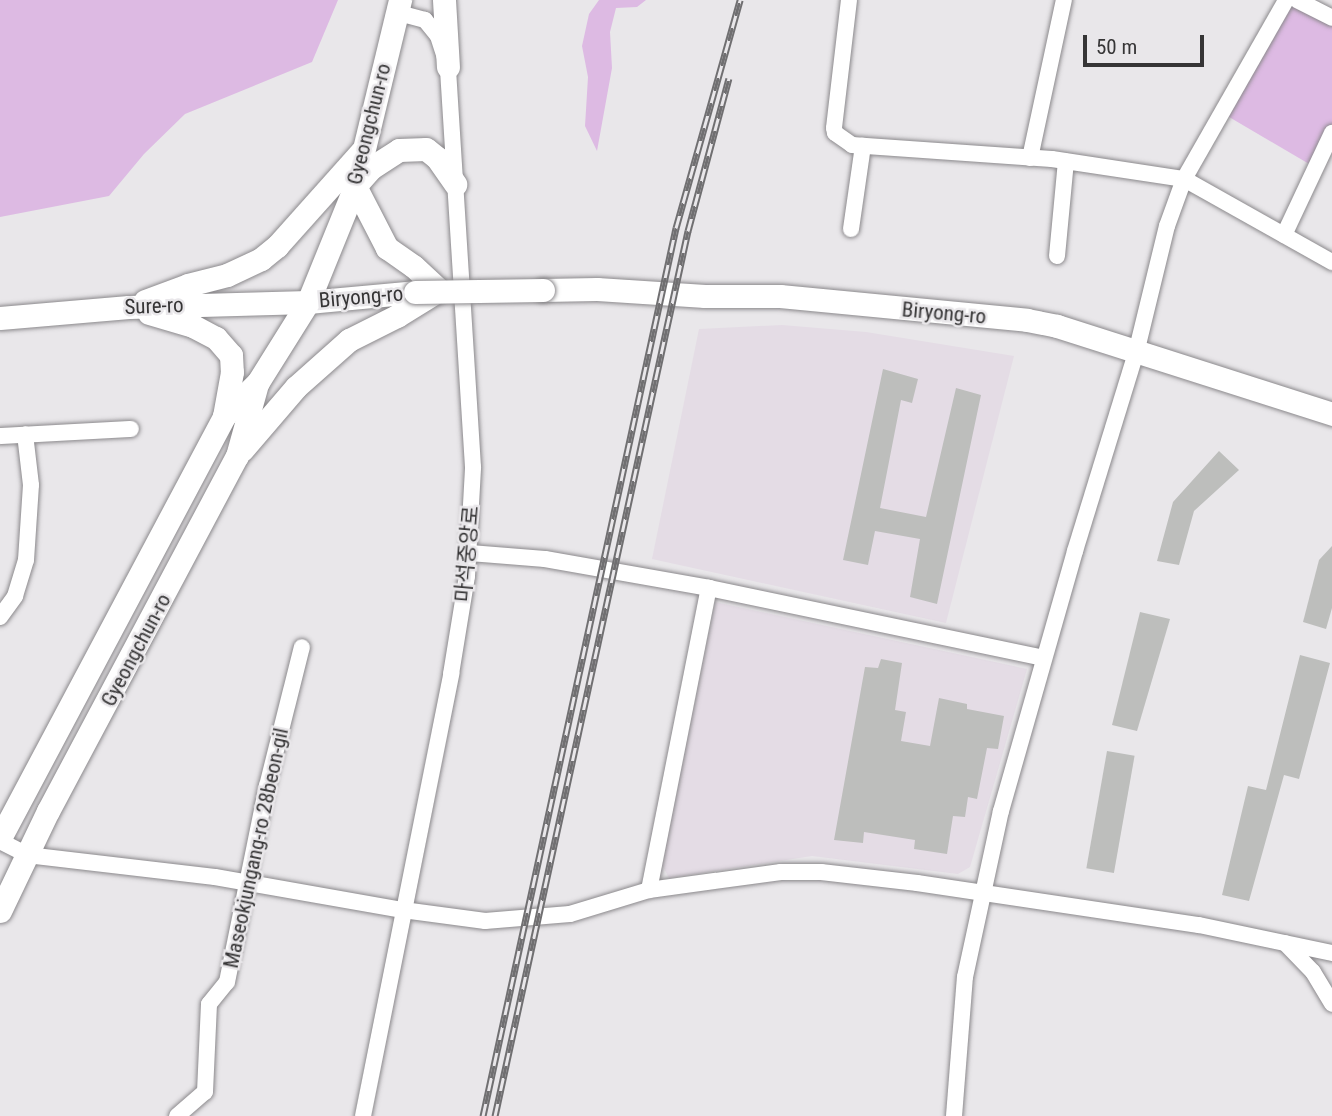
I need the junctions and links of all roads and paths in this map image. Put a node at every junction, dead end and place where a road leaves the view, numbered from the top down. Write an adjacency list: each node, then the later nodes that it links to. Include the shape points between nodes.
1 (444, 0): 8 (street)
2 (849, 0): 11 (street, via 834,128 852,145)
3 (1064, 0): 12 (street)
4 (1286, 0): 14 (street)
5 (1297, 0): 7 (street)
6 (398, 4): 8 (street, 마석중앙로, via 425,20 438,36); 10 (street, Gyeongchun-ro)
7 (1332, 18)
8 (448, 67): 15 (street, 마석중앙로)
9 (1332, 133): 18 (street)
10 (366, 146): 16 (street, Gyeongchun-ro); 23 (street, via 261,259)
11 (863, 146): 12 (street); 17 (street)
12 (1030, 158): 13 (street)
13 (1066, 161): 14 (street); 19 (street)
14 (1184, 179): 18 (street); 25 (street, via 1167,226)
15 (455, 184): 16 (street, via 426,149 399,150 371,168); 33 (street, 마석중앙로, via 473,467)
16 (355, 186): 21 (street, via 387,248); 22 (street, Gyeongchun-ro)
17 (851, 229)
18 (1284, 235): 20 (street)
19 (1056, 256)
20 (1332, 262)
21 (439, 290): 22 (street, Biryong-ro, bridge); 25 (street, Biryong-ro, bridge, via 597,289 780,296 1027,320); 32 (street, via 369,327 325,359)
22 (308, 302): 23 (street, Sure-ro); 26 (street, Gyeongchun-ro)
23 (129, 307): 24 (street, Sure-ro); 28 (street, via 193,326 216,338 231,355)
24 (0, 318)
25 (1136, 352): 27 (street, Biryong-ro); 37 (street)
26 (258, 383): 28 (street, Gyeongchun-ro); 32 (street, Gyeongchun-ro)
27 (1332, 414)
28 (224, 416): 38 (street, Gyeongchun-ro)
29 (131, 429): 30 (street)
30 (26, 434): 31 (street); 35 (street, via 31,485 26,560 15,596)
31 (0, 436)
32 (237, 456): 39 (street, Gyeongchun-ro)
33 (470, 554): 34 (street, via 545,558); 43 (street, 마석중앙로, via 451,674)
34 (709, 588): 37 (street); 41 (street)
35 (0, 617)
36 (302, 647): 40 (street, Maseokjungang-ro 28beon-gil)
37 (1044, 658): 42 (street)
38 (0, 839): 39 (street)
39 (27, 855): 40 (street); 44 (street, Gyeongchun-ro)
40 (247, 882): 43 (street); 48 (street, Maseokjungang-ro 28beon-gil, via 227,982 209,1004 205,1092)
41 (649, 890): 42 (street, via 781,872 821,872); 43 (street, via 570,914 520,919 485,920)
42 (982, 895): 45 (street, via 1199,925); 50 (street, via 965,977)
43 (403, 910): 49 (street, 마석중앙로)
44 (0, 911)
45 (1285, 943): 46 (street); 47 (street, via 1313,972)
46 (1332, 953)
47 (1332, 1004)
48 (177, 1116)
49 (363, 1116)
50 (954, 1116)

